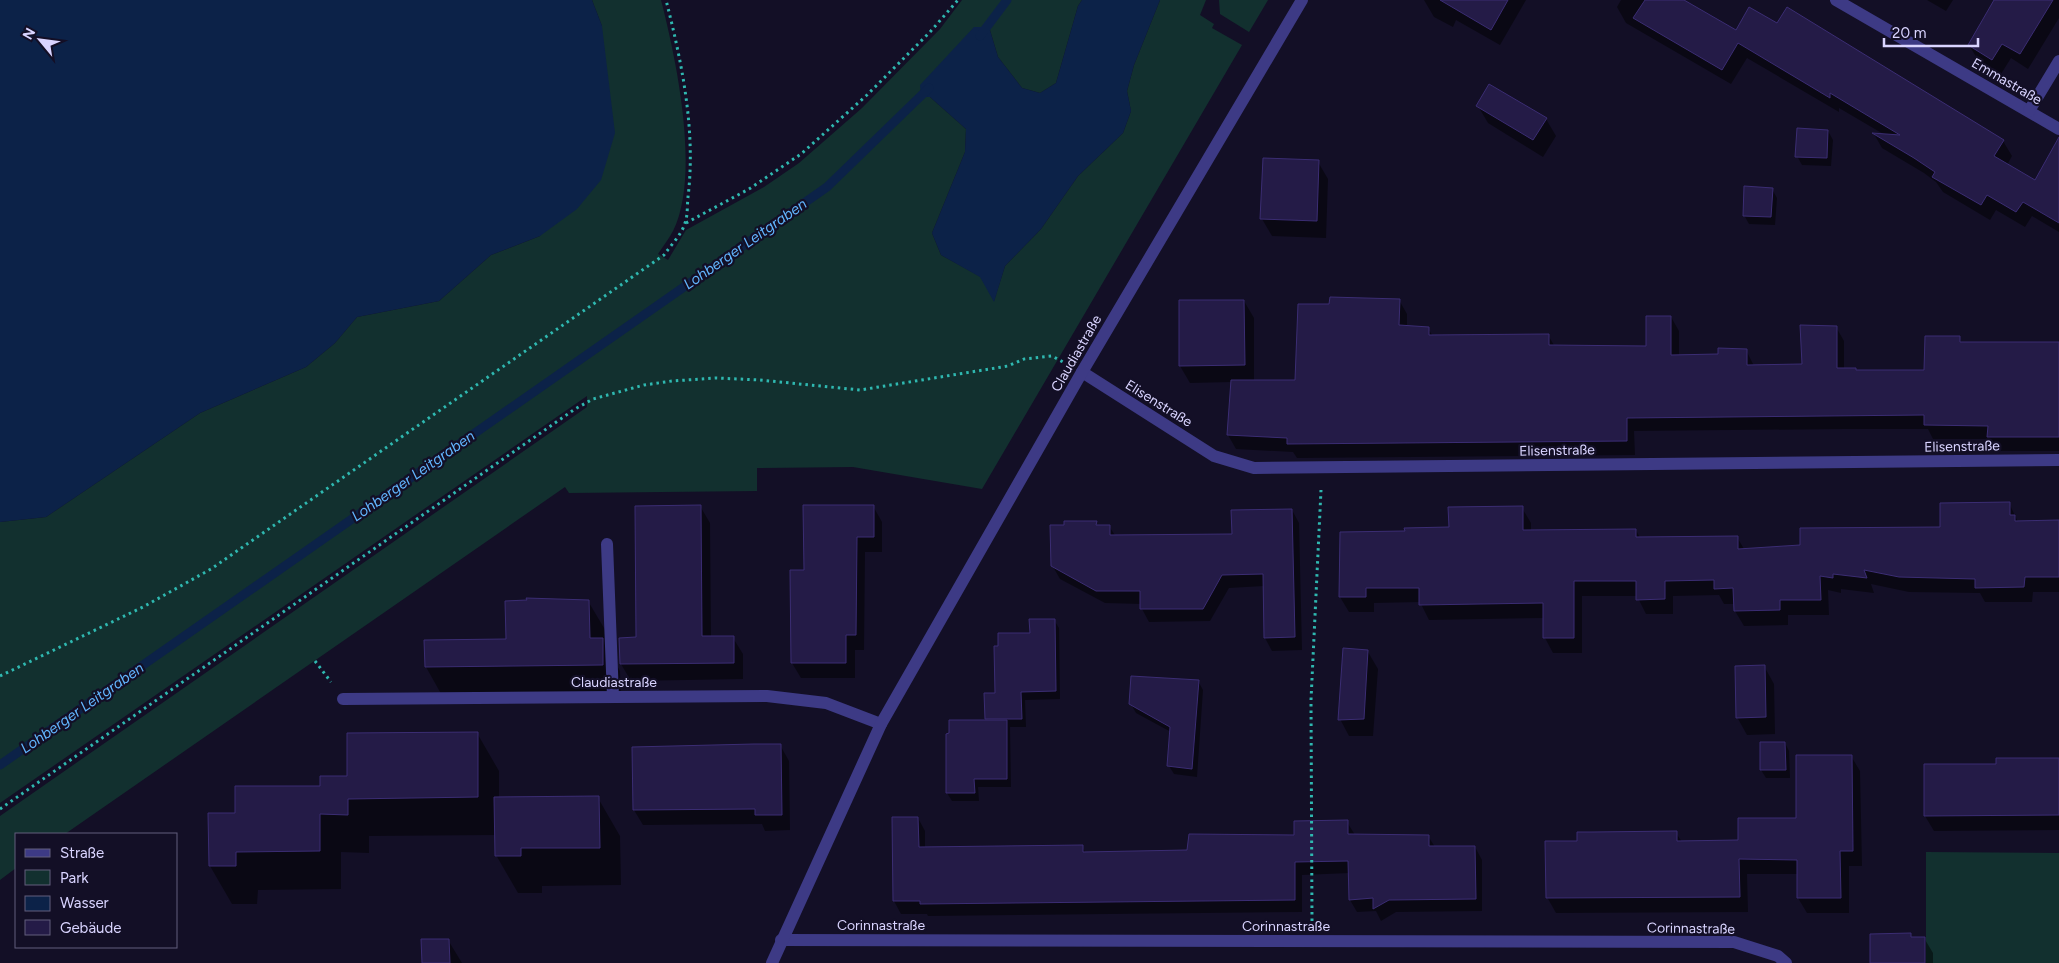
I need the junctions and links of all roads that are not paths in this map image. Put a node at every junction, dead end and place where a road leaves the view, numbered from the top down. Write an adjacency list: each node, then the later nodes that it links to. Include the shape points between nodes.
1 (1302, 0): 6 (street, Claudiastraße)
2 (1836, 0): 4 (street, Emmastraße)
3 (2059, 61): 4 (street)
4 (2029, 111): 5 (street, Emmastraße)
5 (2059, 129)
6 (1082, 372): 7 (street, Elisenstraße, via 1214,456 1254,468); 11 (street, Claudiastraße)
7 (2059, 460)
8 (607, 544): 9 (street)
9 (613, 697): 10 (street, Claudiastraße); 11 (street, Claudiastraße, via 767,696 826,703)
10 (343, 699)
11 (882, 724): 12 (street, Claudiastraße)
12 (781, 940): 13 (street, Claudiastraße); 14 (street, Corinnastraße, via 1734,942 1778,956)
13 (772, 963)
14 (1786, 963)

